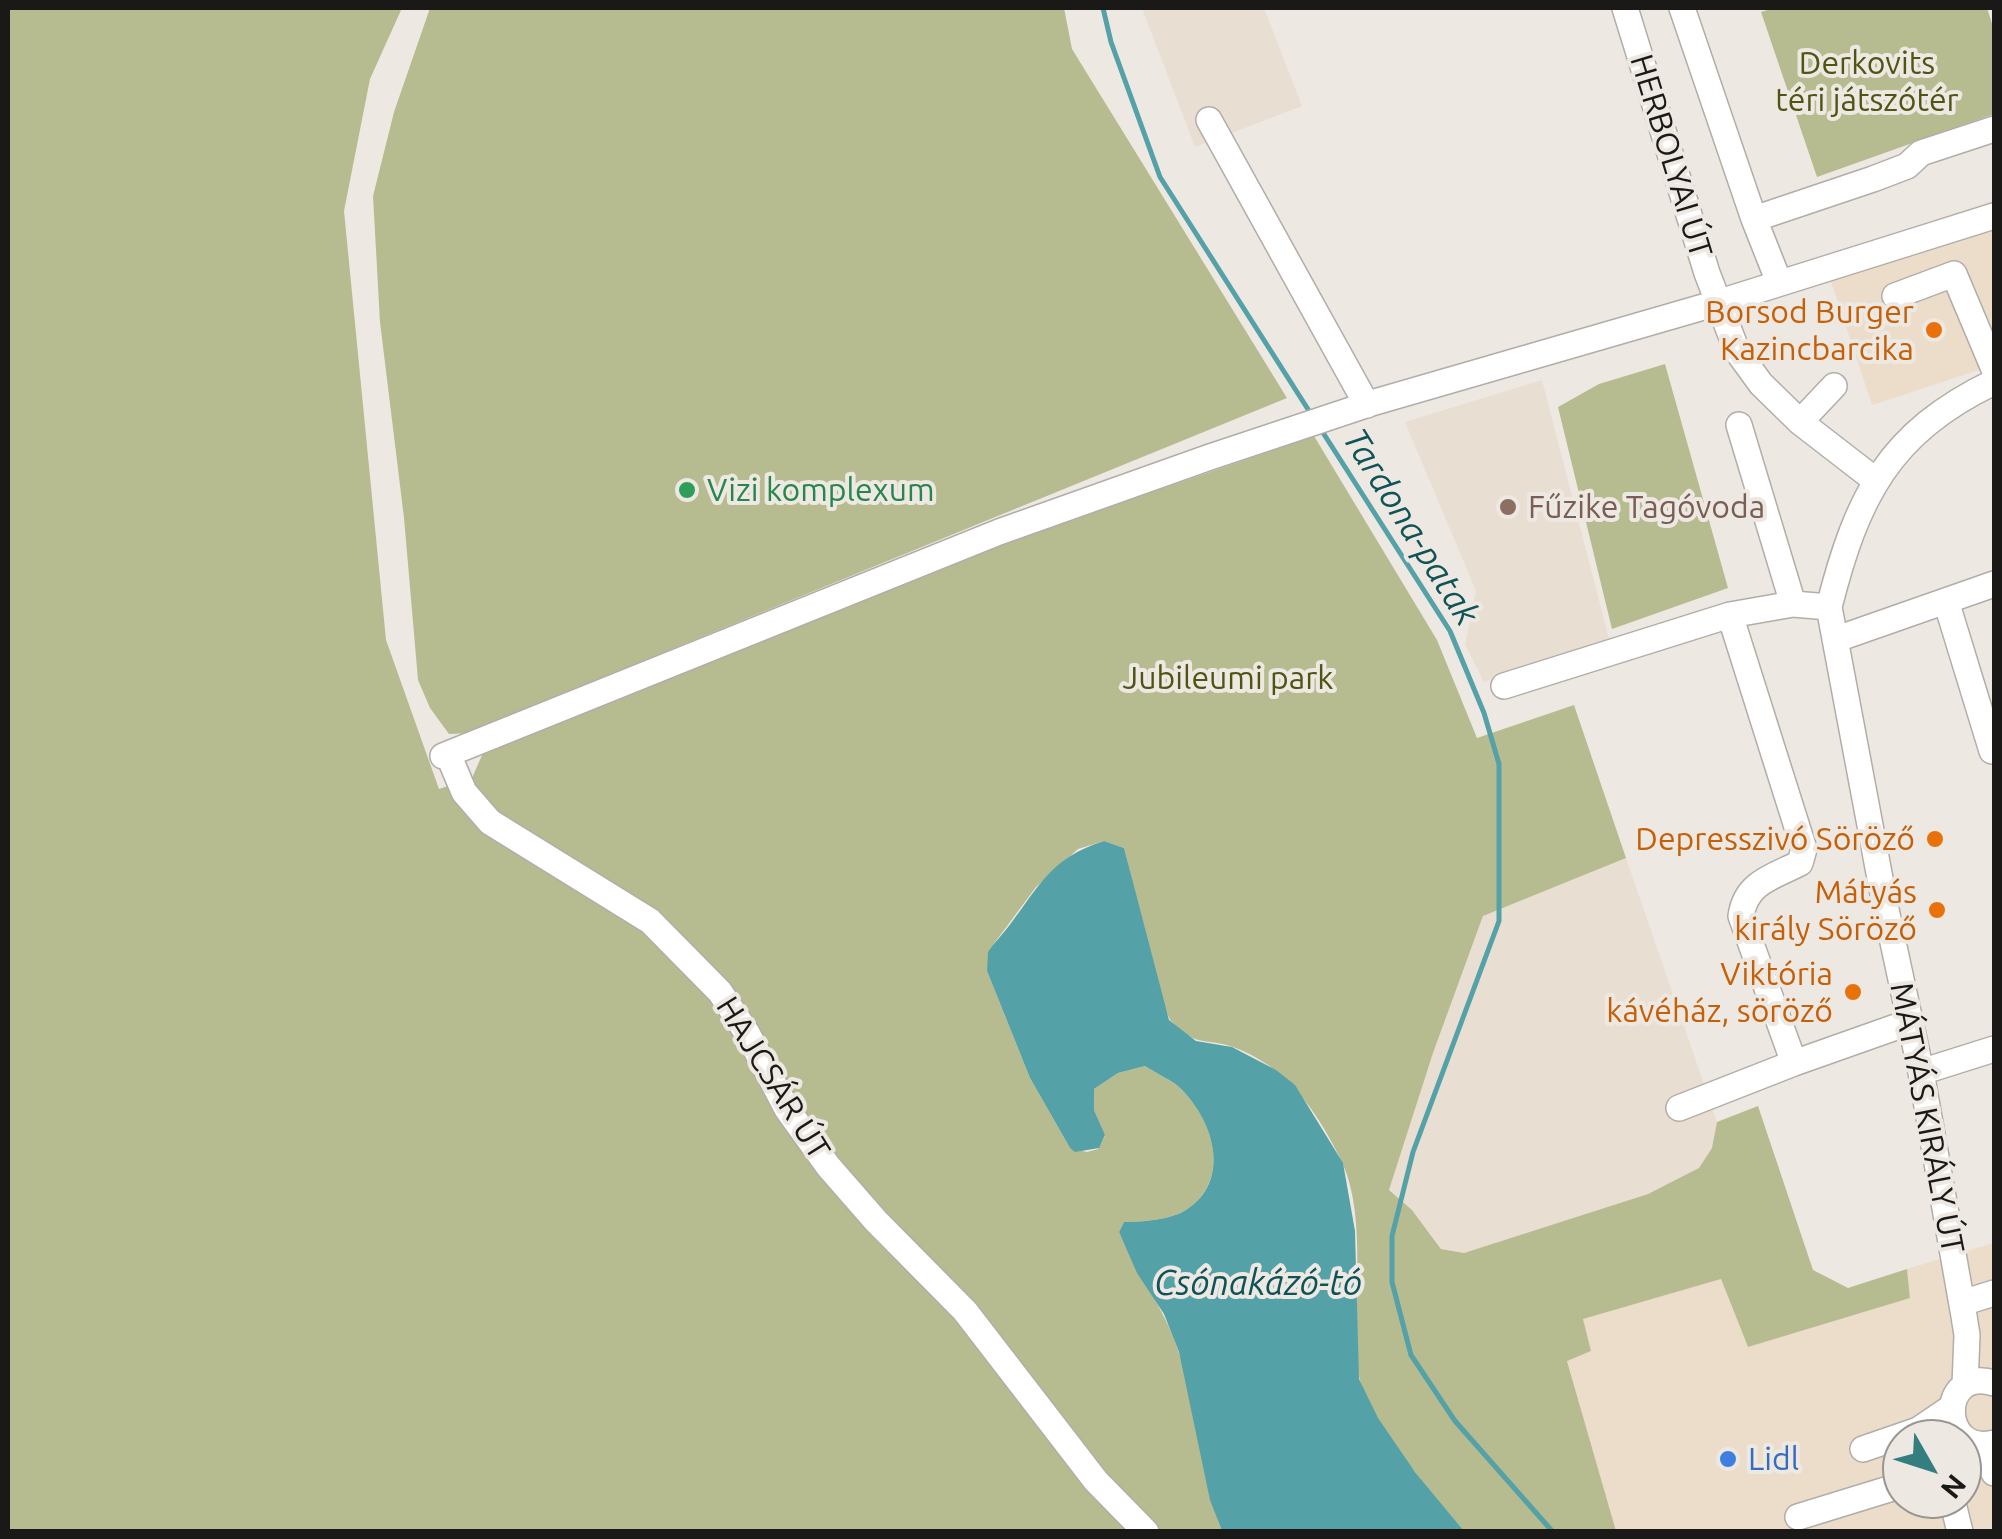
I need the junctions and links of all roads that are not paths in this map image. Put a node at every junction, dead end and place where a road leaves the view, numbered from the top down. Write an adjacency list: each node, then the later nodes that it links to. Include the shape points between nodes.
1 (1624, 8): 9 (street, HERBOLYAI ÚT)
2 (1682, 8): 6 (street)
3 (1210, 120): 13 (street)
4 (1994, 129): 6 (street, via 1921,153 1873,180)
5 (1994, 216): 7 (street)
6 (1754, 219): 7 (street)
7 (1779, 282): 9 (street)
8 (1895, 296): 10 (street, via 1954,274)
9 (1717, 303): 13 (street); 14 (street, HERBOLYAI ÚT, via 1749,370)
10 (1994, 369)
11 (1994, 382): 16 (street, via 1910,436)
12 (1834, 386): 14 (street)
13 (1367, 405): 41 (street, HAJCSÁR ÚT, via 999,532 446,755 464,792 490,822 650,921 710,980 828,1166 965,1311 1096,1480)
14 (1800, 422): 16 (street, HERBOLYAI ÚT)
15 (1739, 425): 19 (street)
16 (1874, 480): 20 (street)
17 (1994, 584): 18 (street)
18 (1946, 600): 22 (street); 24 (street)
19 (1793, 604): 20 (street); 21 (street)
20 (1829, 606): 22 (street, MÁTYÁS KIRÁLY ÚT)
21 (1730, 615): 23 (street); 27 (street, via 1804,849 1800,863 1754,886 1741,916)
22 (1838, 639): 25 (street, MÁTYÁS KIRÁLY ÚT)
23 (1504, 686)
24 (1992, 751)
25 (1910, 1022): 27 (street); 28 (street, MÁTYÁS KIRÁLY ÚT)
26 (1994, 1049): 28 (street)
27 (1794, 1063): 29 (street)
28 (1921, 1072): 31 (street, MÁTYÁS KIRÁLY ÚT)
29 (1679, 1108)
30 (1994, 1293): 31 (street)
31 (1962, 1303): 32 (street, MÁTYÁS KIRÁLY ÚT)
32 (1978, 1386): 33 (street); 34 (street)
33 (1933, 1419)
34 (1978, 1419)
35 (1882, 1442): 36 (street)
36 (1863, 1449)
37 (1982, 1449): 38 (street)
38 (1994, 1474)
39 (1882, 1491): 40 (street)
40 (1798, 1517)
41 (1146, 1532)

